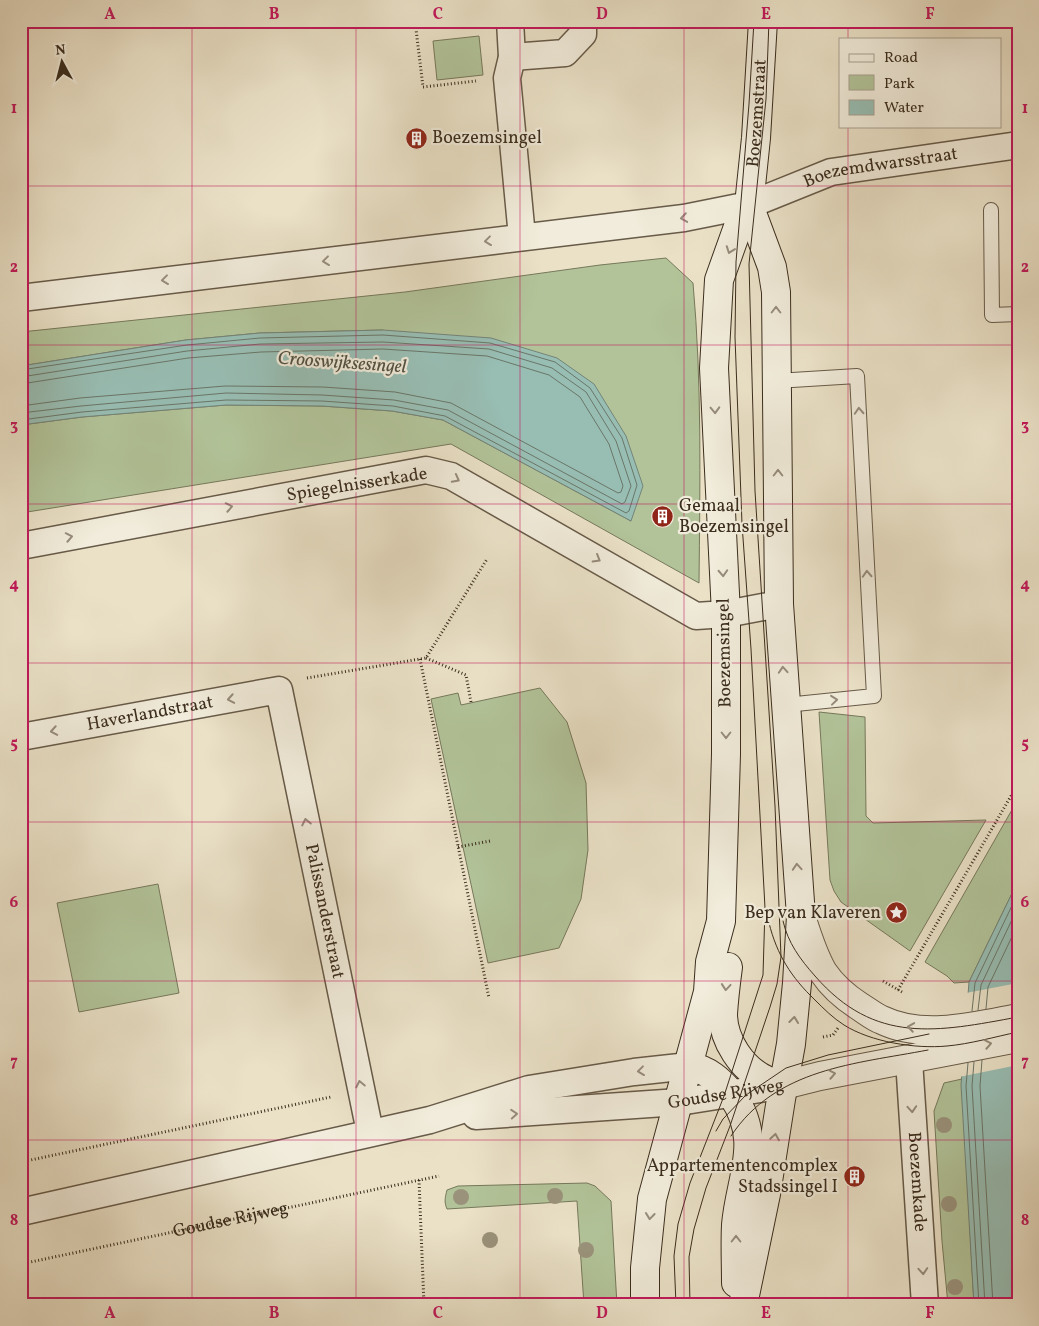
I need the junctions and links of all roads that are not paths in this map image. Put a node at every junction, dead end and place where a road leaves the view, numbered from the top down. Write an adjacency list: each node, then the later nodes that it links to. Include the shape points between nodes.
1 (510, 21): 4 (street)
2 (583, 21): 4 (street, via 583,34 565,53)
3 (763, 21): 6 (main road, Boezemstraat)
4 (509, 67): 8 (street)
5 (1018, 144): 6 (street, Boezemdwarsstraat, via 831,172)
6 (749, 205): 8 (street, one-way to 8, via 684,218); 11 (main road, one-way to 6, via 776,292 772,267); 14 (main road, Boezemsingel, one-way to 14, via 719,280 714,358)
7 (991, 210): 10 (lane, via 992,315)
8 (522, 237): 9 (street, one-way to 9)
9 (21, 298)
10 (1018, 314)
11 (776, 381): 13 (main road, one-way to 11); 16 (lane, one-way to 11, via 874,696 857,376)
12 (21, 546): 14 (street, Spiegelnisserkade, one-way to 14, via 426,470 451,476 696,616)
13 (779, 604): 14 (street, Spiegelnisserkade); 16 (main road, one-way to 13)
14 (726, 614): 19 (main road, Boezemsingel, one-way to 19)
15 (279, 690): 17 (street, Haverlandstraat, one-way to 17); 29 (street, Palissanderstraat, one-way to 15)
16 (786, 705): 18 (main road, one-way to 16)
17 (21, 737)
18 (801, 916): 22 (main road, Goudse Rijweg, one-way to 18, via 936,1030 883,1021 852,1002 823,971); 25 (main road, one-way to 18, via 795,1010)
19 (721, 921): 24 (main road, Boezemsingel, via 710,962 708,992); 25 (main road, one-way to 25, via 728,965 723,1014 728,1038 749,1068 766,1080)
20 (1018, 1018): 22 (main road, Goudse Rijweg)
21 (1018, 1038): 22 (main road, Goudse Rijweg, one-way to 21)
22 (959, 1039): 23 (main road, Goudse Rijweg)
23 (909, 1060): 25 (main road, Goudse Rijweg, one-way to 23); 34 (street, Boezemkade, one-way to 34)
24 (689, 1066): 26 (main road, via 710,1073); 27 (main road, Boezemsingel); 28 (street, Goudse Rijweg, one-way to 28, via 529,1089)
25 (784, 1085): 26 (street, Goudse Rijweg); 33 (main road, one-way to 25)
26 (731, 1095): 27 (street, Goudse Rijweg); 32 (main road, one-way to 26, via 736,1225 749,1140 743,1116)
27 (679, 1102): 28 (street, Goudse Rijweg, one-way to 27); 31 (main road, Boezemsingel, one-way to 31, via 652,1199)
28 (430, 1120): 29 (street, Goudse Rijweg)
29 (370, 1132): 30 (street, Goudse Rijweg)
30 (21, 1212)
31 (645, 1305)
32 (736, 1305)
33 (743, 1305)
34 (925, 1305)

